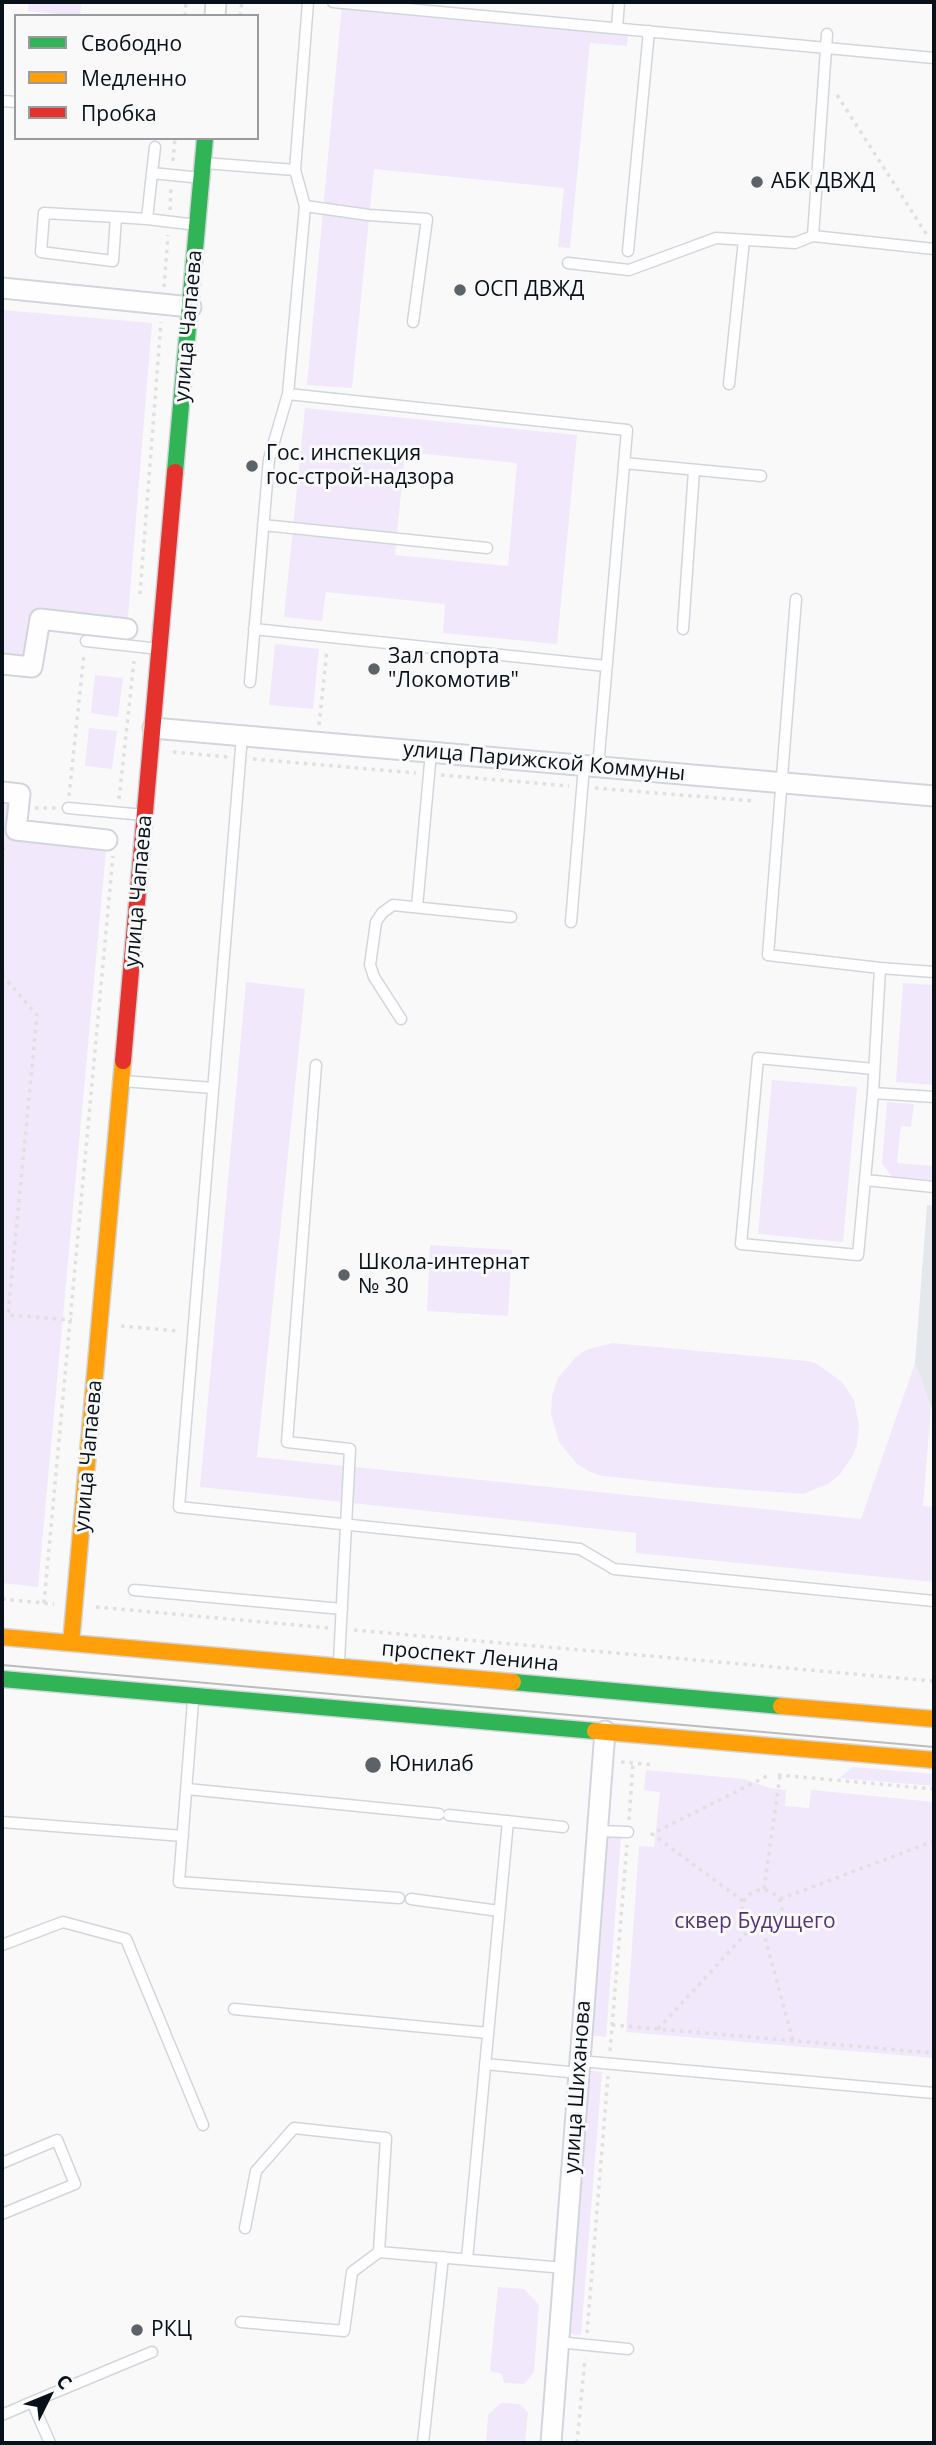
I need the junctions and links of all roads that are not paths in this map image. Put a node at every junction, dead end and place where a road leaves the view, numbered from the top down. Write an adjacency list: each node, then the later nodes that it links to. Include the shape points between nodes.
1 (309, 2): 13 (lane)
2 (333, 2): 4 (lane)
3 (619, 2): 5 (lane)
4 (362, 3): 5 (lane)
5 (617, 28): 6 (lane)
6 (649, 32): 8 (lane); 22 (lane)
7 (827, 34): 8 (lane)
8 (826, 48): 9 (lane); 19 (lane)
9 (934, 58)
10 (205, 140): 12 (main road, улица Чапаева)
11 (155, 147): 14 (lane)
12 (203, 170): 13 (lane); 14 (lane, via 172,176); 18 (main road, улица Чапаева)
13 (295, 170): 15 (lane)
14 (152, 173): 17 (lane)
15 (305, 206): 26 (lane, via 427,219); 28 (lane)
16 (116, 217): 16 (lane, via 44,213 41,252 113,261); 17 (lane)
17 (147, 219): 18 (lane)
18 (198, 225): 25 (main road, улица Чапаева)
19 (813, 236): 20 (lane, via 796,243); 21 (lane)
20 (744, 240): 23 (lane, via 716,238 629,270); 27 (lane)
21 (934, 249)
22 (628, 251)
23 (568, 263)
24 (2, 288): 25 (street)
25 (191, 307): 39 (main road, улица Чапаева)
26 (413, 322)
27 (729, 384)
28 (288, 394): 29 (lane, via 627,430); 32 (lane, via 269,459)
29 (624, 463): 30 (lane); 41 (lane)
30 (694, 470): 31 (lane); 36 (lane)
31 (761, 476)
32 (263, 525): 33 (lane); 35 (lane)
33 (487, 548)
34 (796, 599): 47 (lane)
35 (254, 629): 41 (lane); 42 (lane)
36 (683, 629)
37 (131, 637): 38 (lane); 39 (lane); 40 (street, via 40,619 32,667)
38 (86, 641)
39 (160, 649): 43 (main road, улица Чапаева)
40 (2, 664)
41 (606, 666): 46 (lane)
42 (250, 682)
43 (153, 728): 44 (street, улица Парижской Коммуны); 51 (main road, улица Чапаева)
44 (242, 736): 45 (street, улица Парижской Коммуны); 62 (lane)
45 (431, 752): 46 (street, улица Парижской Коммуны); 53 (lane)
46 (591, 766): 47 (street, улица Парижской Коммуны); 55 (lane, via 582,787)
47 (782, 783): 49 (street, улица Парижской Коммуны); 56 (lane, via 768,955)
48 (2, 792): 52 (street, via 20,794 16,830)
49 (934, 796)
50 (68, 808): 51 (lane)
51 (145, 815): 61 (main road, улица Чапаева)
52 (110, 847)
53 (417, 907): 54 (lane); 58 (lane, via 393,905 376,922 370,965)
54 (510, 917)
55 (570, 922)
56 (880, 968): 57 (lane); 60 (lane)
57 (934, 972)
58 (401, 1019)
59 (316, 1065): 67 (lane, via 287,1442 350,1449)
60 (874, 1069): 63 (lane); 65 (lane, via 758,1058 741,1244 858,1255)
61 (122, 1081): 62 (lane); 72 (main road, улица Чапаева)
62 (213, 1088): 67 (lane, via 179,1507)
63 (873, 1093): 64 (lane); 65 (lane)
64 (934, 1097)
65 (865, 1180): 66 (lane)
66 (934, 1187)
67 (346, 1525): 69 (lane, via 580,1549 614,1569); 70 (lane)
68 (134, 1590): 70 (lane)
69 (934, 1601)
70 (342, 1609): 73 (lane)
71 (2, 1637): 72 (main road, проспект Ленина)
72 (71, 1643): 73 (main road, проспект Ленина); 74 (main road, улица Чапаева)
73 (339, 1665): 77 (main road, проспект Ленина)
74 (69, 1673): 75 (main road); 76 (main road)
75 (2, 1679)
76 (194, 1696): 78 (main road); 80 (lane)
77 (934, 1719)
78 (604, 1731): 79 (main road); 84 (street, улица Шиханова)
79 (934, 1760)
80 (187, 1789): 81 (lane); 86 (lane)
81 (508, 1821): 83 (lane); 89 (lane)
82 (2, 1822): 86 (lane)
83 (563, 1827)
84 (597, 1831): 85 (lane); 94 (street, улица Шиханова)
85 (628, 1832)
86 (183, 1836): 87 (lane, via 179,1882)
87 (398, 1898)
88 (411, 1899): 89 (lane)
89 (499, 1911): 92 (lane)
90 (2, 1945): 96 (lane, via 63,1922 126,1939)
91 (234, 2009): 92 (lane)
92 (488, 2033): 93 (lane)
93 (485, 2064): 94 (lane); 102 (lane)
94 (579, 2067): 95 (lane, via 610,2064); 103 (street, улица Шиханова)
95 (934, 2093)
96 (203, 2125)
97 (2, 2163): 98 (lane, via 57,2140 75,2184)
98 (2, 2214)
99 (245, 2228): 100 (lane, via 256,2171 294,2129 386,2138)
100 (379, 2252): 101 (lane); 104 (lane, via 352,2272 344,2331)
101 (443, 2257): 102 (lane); 111 (lane)
102 (467, 2259): 103 (lane)
103 (564, 2268): 105 (street, улица Шиханова)
104 (241, 2322)
105 (558, 2342): 106 (lane); 112 (street, улица Шиханова)
106 (628, 2348)
107 (152, 2352): 108 (lane)
108 (33, 2402): 109 (lane); 110 (lane)
109 (2, 2415)
110 (50, 2443)
111 (423, 2443)
112 (551, 2443)

